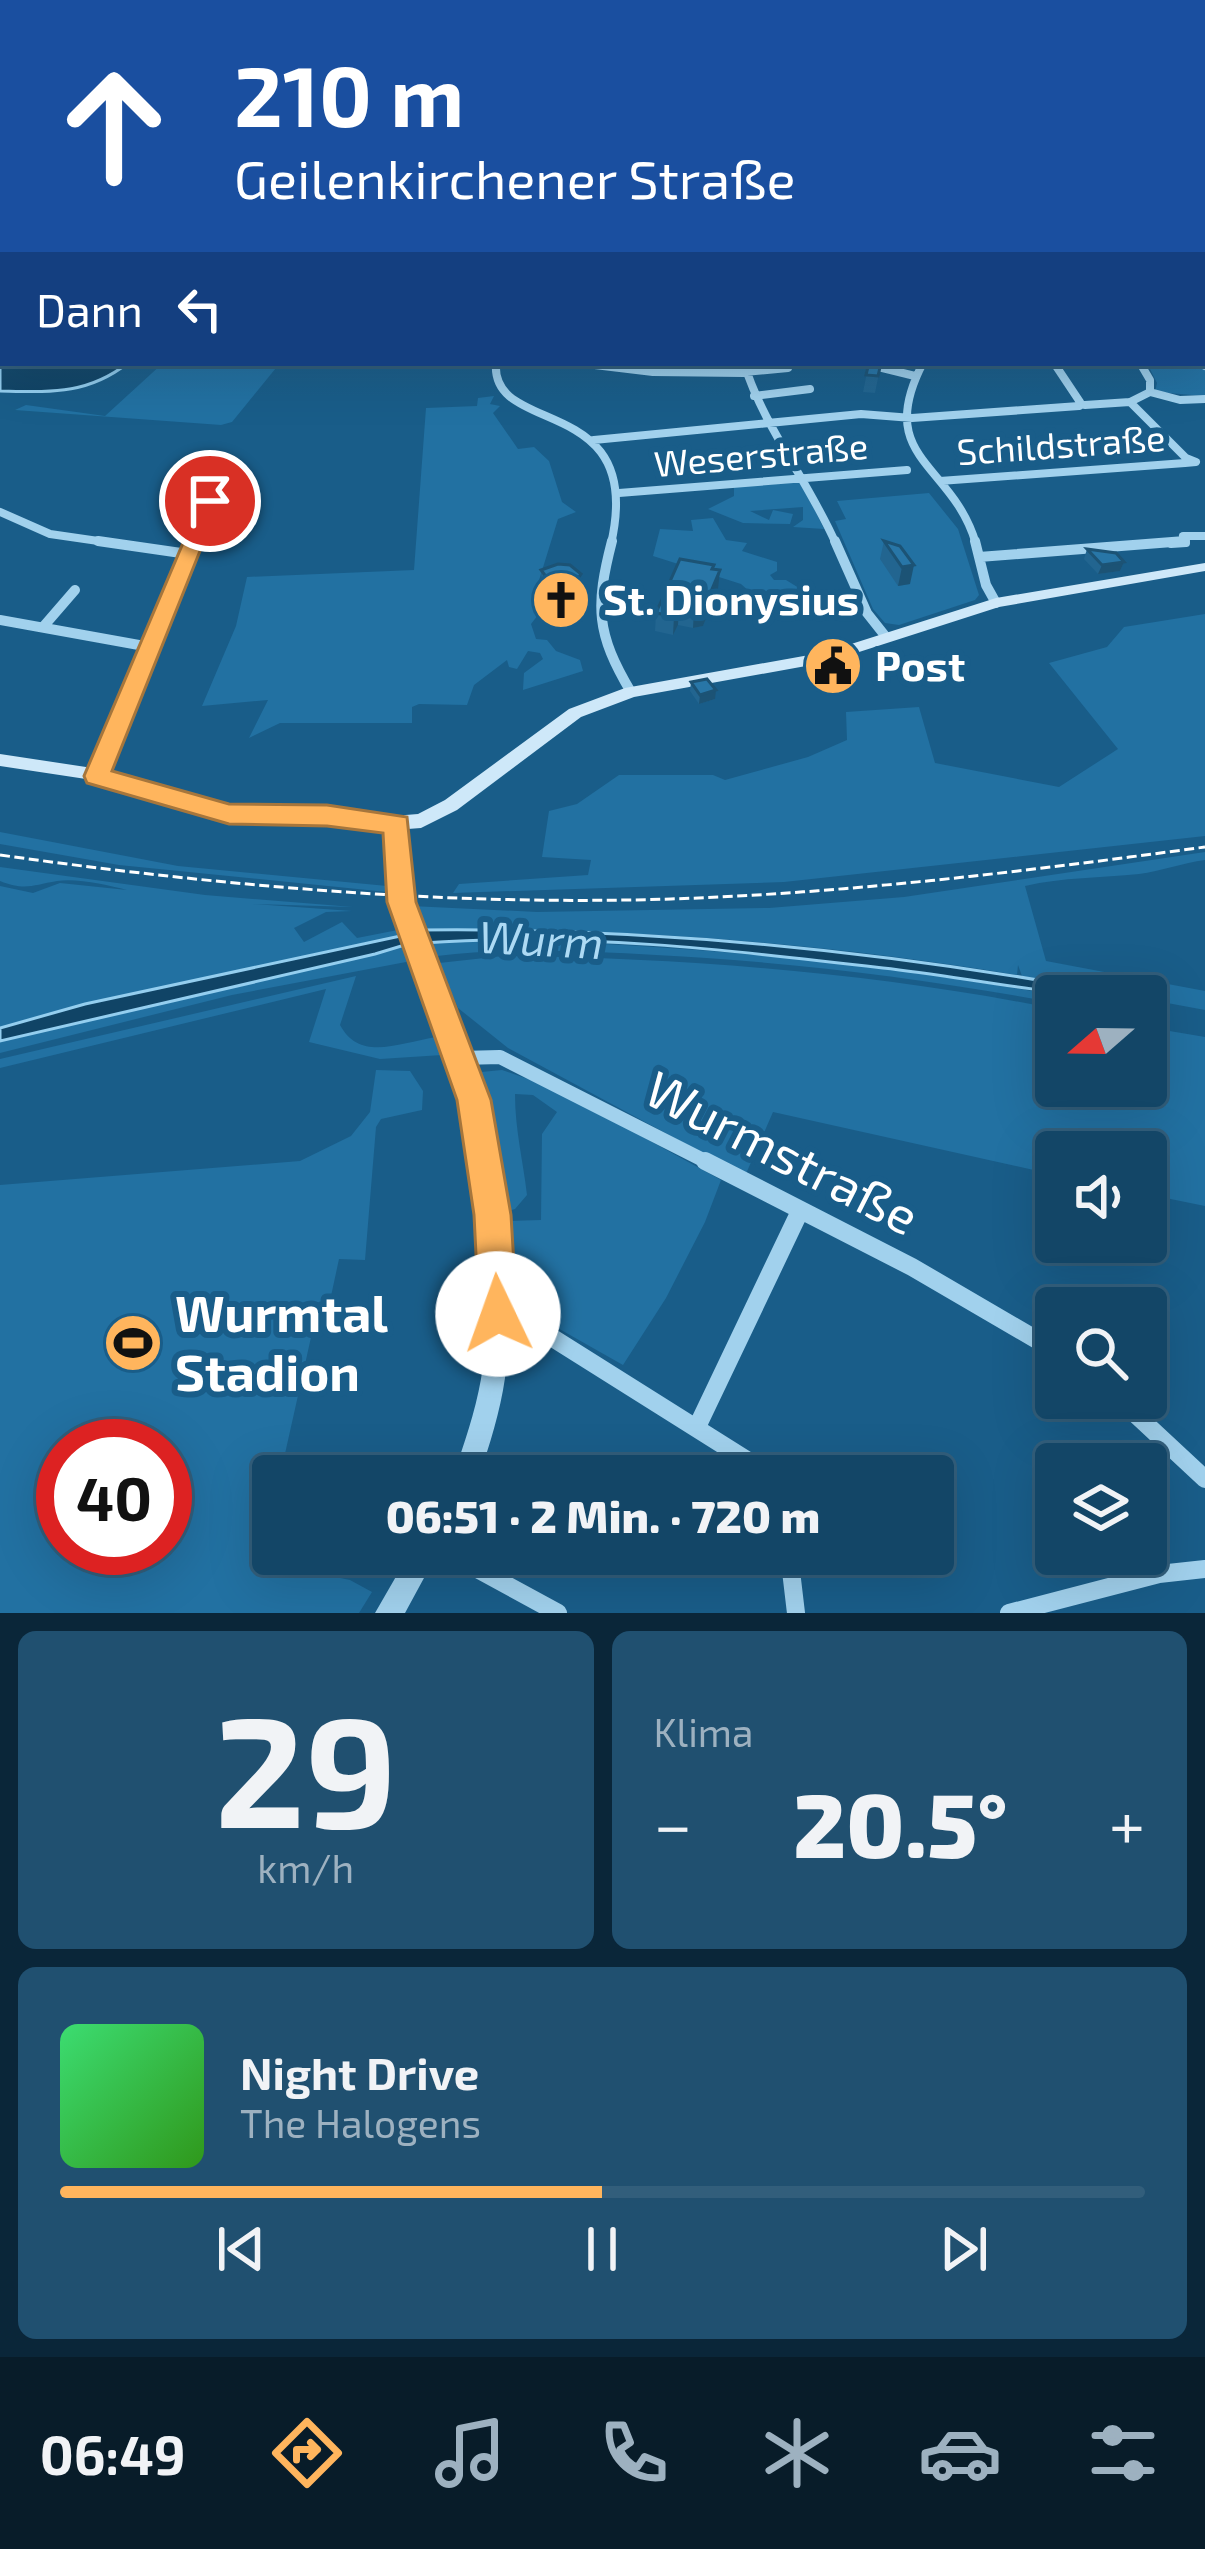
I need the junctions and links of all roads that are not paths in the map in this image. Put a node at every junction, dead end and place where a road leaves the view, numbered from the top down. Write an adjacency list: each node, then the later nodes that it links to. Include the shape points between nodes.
1 (496, 366): 18 (street, via 501,392)
2 (601, 366): 8 (street)
3 (874, 366): 9 (street)
4 (921, 366): 9 (street)
5 (1056, 366): 15 (street)
6 (1142, 366): 11 (street)
7 (788, 368): 8 (street)
8 (744, 369): 12 (street)
9 (915, 376): 16 (street)
10 (810, 389): 12 (street)
11 (1150, 392): 13 (street); 14 (street)
12 (754, 396): 17 (street)
13 (1205, 399)
14 (1130, 402): 15 (street); 19 (street)
15 (1081, 405): 16 (street)
16 (901, 416): 17 (street); 23 (street)
17 (770, 422): 18 (street); 21 (street)
18 (594, 440): 24 (street)
19 (1193, 462): 23 (street, Schildstraße)
20 (907, 470): 21 (street, Weserstraße)
21 (806, 478): 24 (street, Weserstraße); 34 (street, via 867,613)
22 (215, 479): 27 (street)
23 (940, 482): 28 (street, via 965,515)
24 (619, 494): 36 (street, via 599,622)
25 (0, 512): 27 (street, via 50,534)
26 (1205, 536): 28 (street)
27 (188, 554): 35 (street)
28 (979, 557): 31 (street)
29 (1205, 567): 31 (main road)
30 (75, 590): 33 (street)
31 (996, 603): 34 (main road)
32 (0, 620): 33 (street)
33 (43, 627): 35 (street)
34 (886, 637): 36 (main road, via 828,657)
35 (150, 647): 38 (street)
36 (631, 692): 39 (main road, via 546,731 434,816)
37 (0, 760): 38 (main road)
38 (97, 776): 39 (main road, via 229,814)
39 (397, 824): 40 (street, via 402,903)
40 (461, 1058): 41 (street, Wurmstraße, via 503,1058); 42 (street, via 486,1165)
41 (800, 1211): 43 (street, Wurmstraße); 45 (street)
42 (498, 1310): 45 (street); 46 (street, via 496,1374)
43 (1035, 1339)
44 (1141, 1419): 48 (street)
45 (697, 1427): 47 (street)
46 (475, 1455)
47 (740, 1455)
48 (1205, 1479)
49 (1205, 1569): 56 (street)
50 (411, 1575): 53 (street)
51 (488, 1575): 54 (street)
52 (791, 1575): 55 (street)
53 (388, 1613)
54 (558, 1613)
55 (796, 1613)
56 (1009, 1613)

